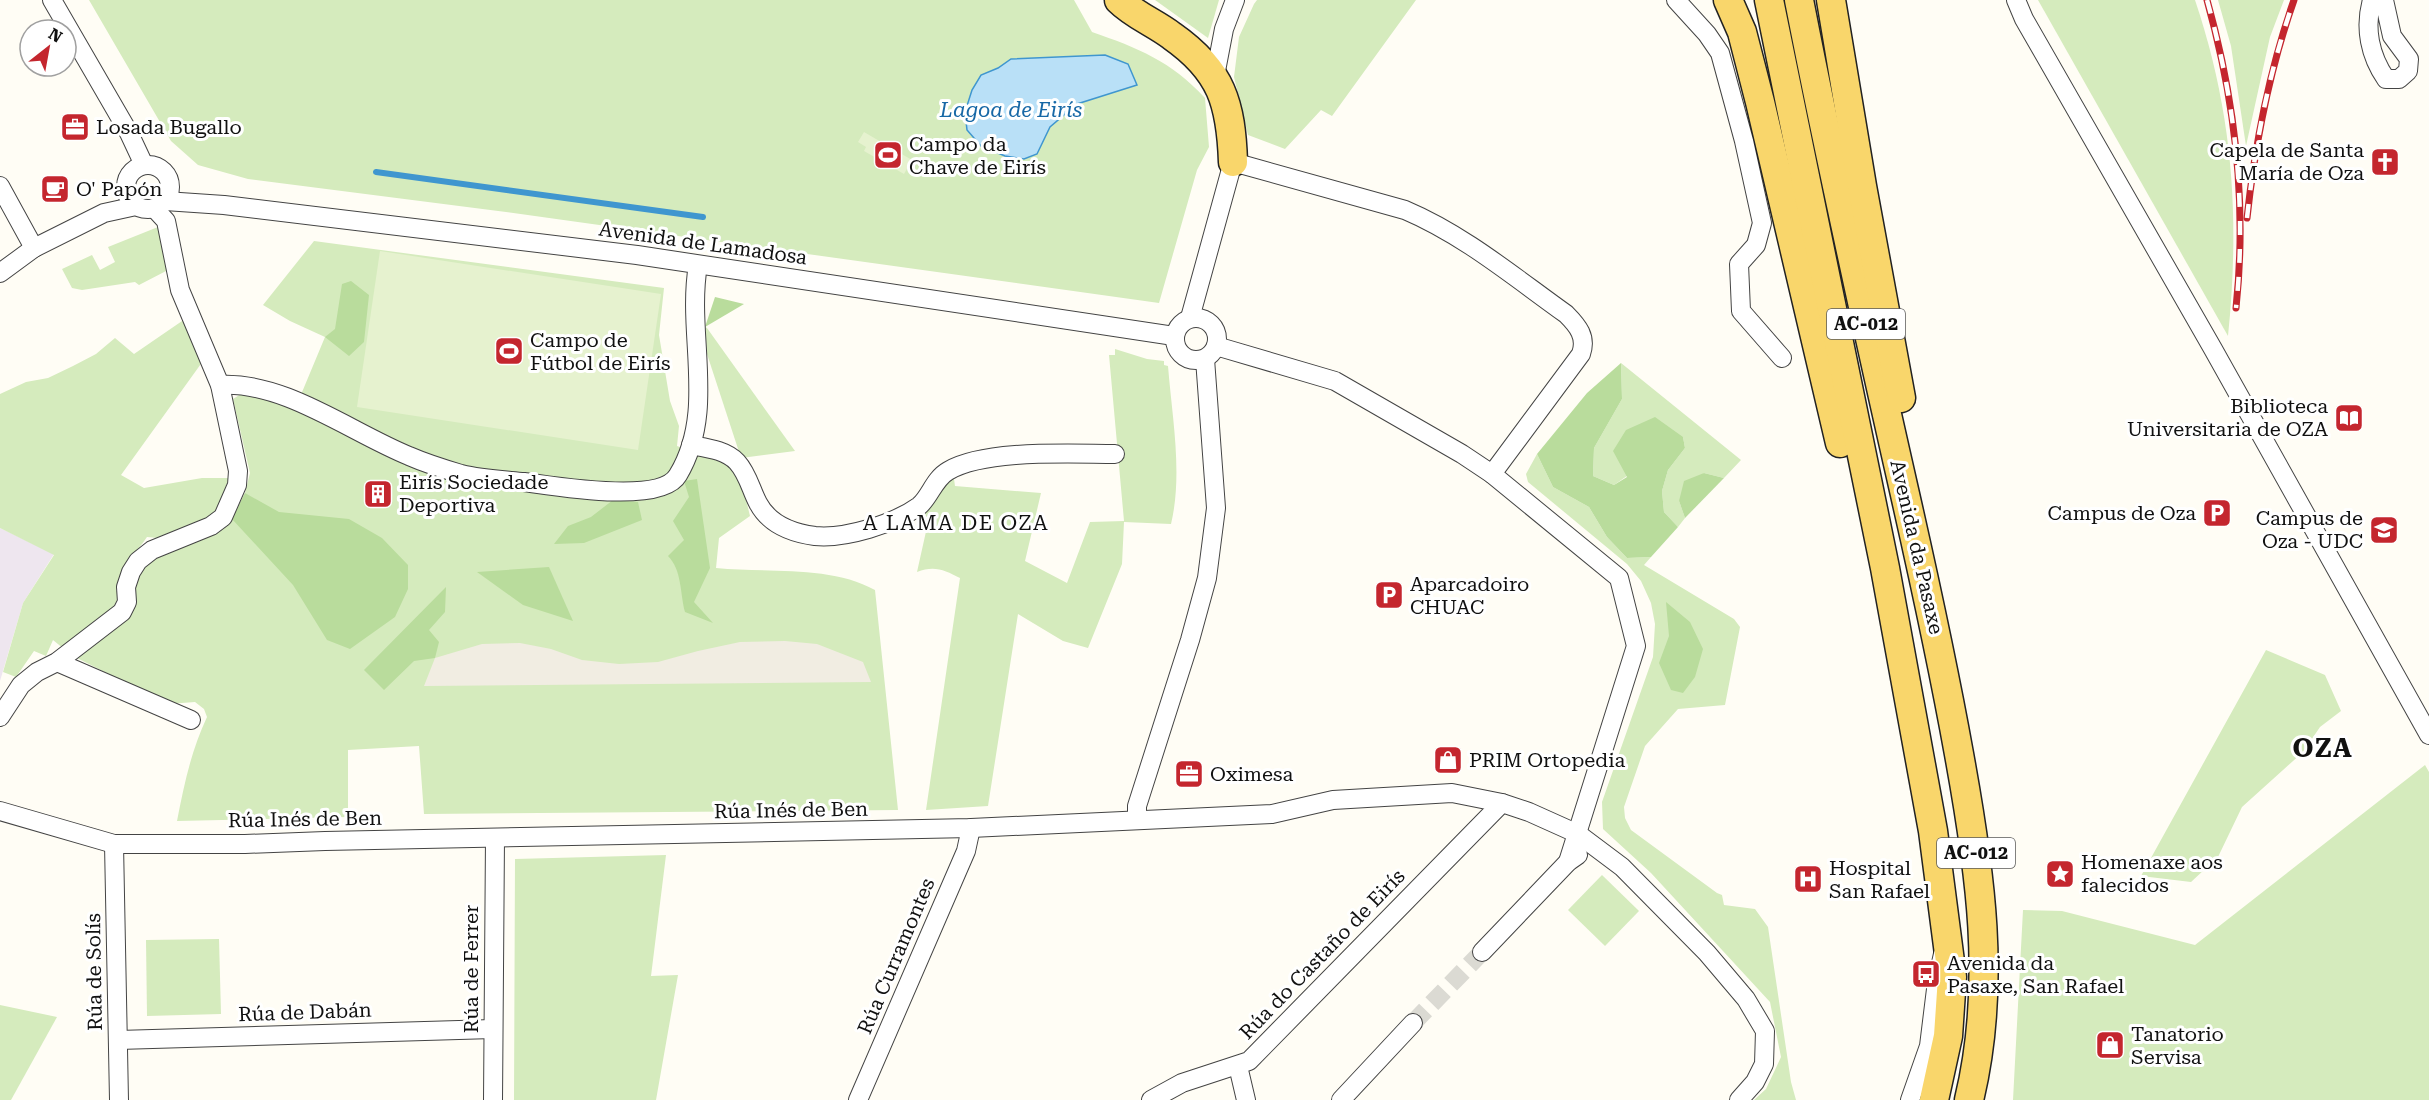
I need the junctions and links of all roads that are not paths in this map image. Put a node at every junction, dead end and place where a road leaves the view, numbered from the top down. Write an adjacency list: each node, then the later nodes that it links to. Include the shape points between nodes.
1 (52, 0): 18 (street, via 129,133)
2 (1119, 0): 16 (main road, via 1172,35)
3 (1235, 0): 16 (street, via 1224,29)
4 (1676, 0): 31 (street, via 1720,53 1732,93 1762,223 1756,245 1739,264 1741,311)
5 (1728, 0): 36 (main road, via 1742,32 1760,102 1857,516)
6 (1769, 0): 36 (main road, Avenida da Pasaxe / AC-012)
7 (1799, 0): 37 (main road, Avenida da Pasaxe / AC-012, via 1835,186)
8 (1832, 0): 15 (main road)
9 (1844, 0): 15 (main road)
10 (2004, 0): 14 (street)
11 (2016, 0): 14 (street)
12 (2372, 0): 13 (street, via 2370,47 2386,79 2399,79 2408,71 2409,59 2392,36)
13 (2384, 0)
14 (2024, 19): 41 (street)
15 (1836, 38): 37 (main road, via 1897,368)
16 (1215, 76): 17 (main road, via 1228,115)
17 (1233, 162): 28 (street); 35 (street, via 1424,218 1473,248 1577,325 1583,337 1581,354)
18 (138, 168): 19 (street, via 158,167); 21 (street, via 128,176)
19 (169, 183): 22 (street, via 170,189); 23 (street, Avenida de Lamadosa)
20 (0, 186): 25 (street)
21 (125, 189): 22 (street, via 127,196); 24 (street)
22 (152, 205): 23 (street, Avenida de Lamadosa); 24 (street, Avenida de Lamadosa); 32 (street, via 166,221 180,290)
23 (224, 205): 26 (street, Avenida de Lamadosa)
24 (104, 213): 25 (street)
25 (34, 248): 27 (street)
26 (698, 265): 29 (street, Avenida de Lamadosa); 33 (street, via 694,288 700,378 698,417)
27 (0, 273)
28 (1190, 318): 29 (street, via 1180,324); 30 (street, via 1200,318 1212,325 1217,338)
29 (1174, 336): 30 (street, via 1181,355 1194,361)
30 (1211, 352): 35 (street, via 1335,381); 44 (street, via 1216,508 1207,578 1137,806)
31 (1782, 358)
32 (220, 385): 33 (street, via 241,384 275,392 410,457 462,474 501,479 605,492 655,489 677,478); 38 (street, via 238,471 237,485 223,517 211,526 152,550 138,561 130,572 122,612)
33 (691, 445): 34 (street, via 719,450 737,461 758,504 775,523 813,536 835,536 886,523 920,505 948,471 965,465 1025,454)
34 (1115, 454)
35 (1492, 474): 46 (street, via 1619,579 1636,646)
36 (1885, 568): 51 (main road, Avenida da Pasaxe / AC-012)
37 (1939, 646): 66 (main road, Avenida da Pasaxe / AC-012, via 1976,846 1983,914 1979,1061)
38 (57, 662): 39 (street, via 21,685); 40 (street)
39 (0, 717)
40 (191, 720)
41 (2429, 735)
42 (1502, 803): 44 (street, Rúa Inés de Ben, via 1452,793 1333,800 1272,814); 46 (street, Rúa Inés de Ben); 56 (street, Rúa do Castaño de Eirís, via 1249,1061)
43 (0, 811): 48 (street, Rúa Inés de Ben)
44 (1137, 820): 45 (street, Rúa Inés de Ben)
45 (971, 828): 47 (street, Rúa Inés de Ben); 59 (street, Rúa Curramontes, via 966,851)
46 (1578, 834): 49 (street, Rúa Inés de Ben); 50 (street)
47 (495, 838): 48 (street, Rúa Inés de Ben); 54 (street, Rúa de Ferrer)
48 (114, 844): 55 (street, Rúa de Solís)
49 (1596, 846): 50 (street); 63 (street, Rúa Inés de Ben, via 1707,953 1746,999 1765,1031 1764,1064)
50 (1568, 862): 52 (street)
51 (1948, 932): 64 (street, via 1929,1046); 65 (main road, Avenida da Pasaxe / AC-012, via 1952,977 1948,1036)
52 (1482, 952)
53 (1413, 1023): 62 (street)
54 (494, 1029): 55 (street, Rúa de Dabán); 58 (street, Rúa de Ferrer)
55 (118, 1040): 57 (street, Rúa de Solís)
56 (1238, 1066): 60 (street, Rúa do Castaño de Eirís, via 1182,1083); 61 (street)
57 (119, 1100)
58 (493, 1100)
59 (858, 1100)
60 (1151, 1100)
61 (1246, 1100)
62 (1341, 1100)
63 (1739, 1100)
64 (1910, 1100)
65 (1934, 1100)
66 (1969, 1100)

